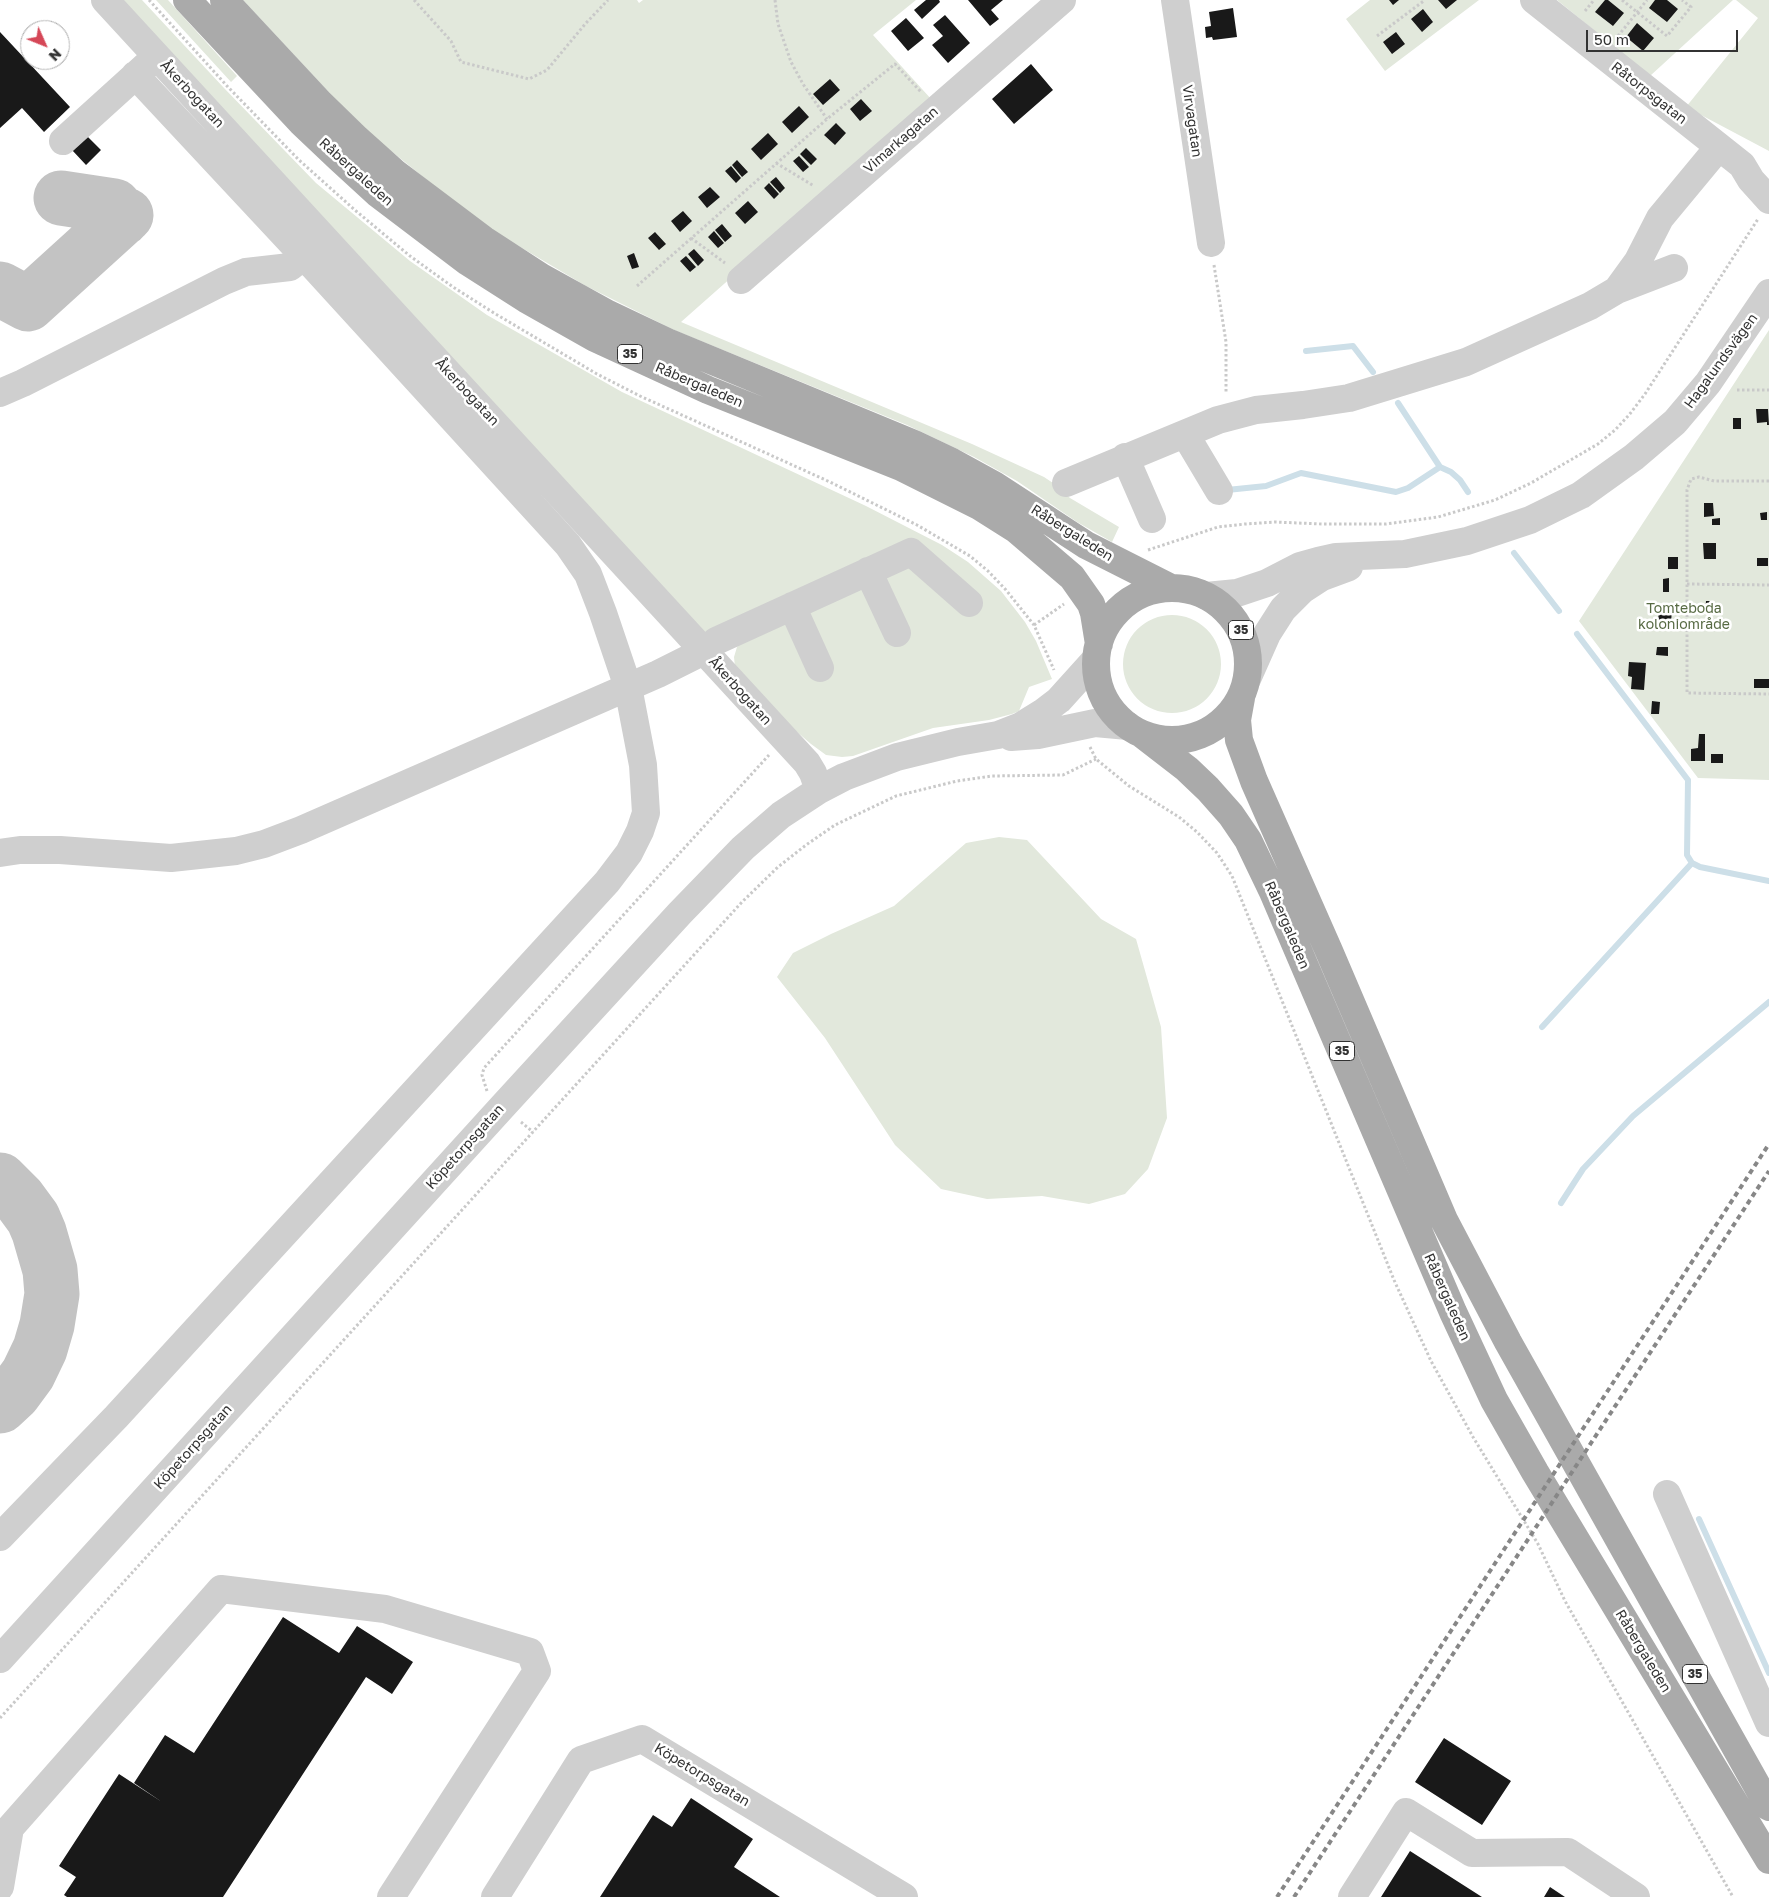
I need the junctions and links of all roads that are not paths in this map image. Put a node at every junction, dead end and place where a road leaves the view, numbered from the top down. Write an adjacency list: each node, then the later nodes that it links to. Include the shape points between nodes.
1 (105, 0): 7 (street, Åkerbogatan)
2 (187, 0): 34 (main road, Råbergaleden / 35, via 333,152 377,192 468,262 595,338 708,390 901,468 979,506 1017,530 1072,577 1091,604)
3 (224, 0): 28 (main road, Råbergaleden / 35, via 357,140 476,234 541,277 667,342 952,462 1033,509 1086,545)
4 (1062, 0): 17 (street, Vimarkagatan)
5 (1175, 0): 14 (street, Virvagatan)
6 (1534, 0): 10 (street, Råtorpsgatan)
7 (158, 57): 8 (street); 33 (street, Åkerbogatan)
8 (135, 75): 9 (street); 15 (street)
9 (63, 141)
10 (1718, 148): 11 (street, Råtorpsgatan); 18 (street, via 1660,218 1638,262)
11 (1742, 165): 12 (street, Råtorpsgatan); 13 (street, Råtorpsgatan)
12 (1769, 173)
13 (1764, 209)
14 (1211, 243)
15 (304, 256): 20 (street, via 290,266 246,272 224,281); 36 (street, via 568,545 588,574)
16 (1674, 268): 18 (street)
17 (742, 279)
18 (1617, 290): 21 (street, via 1582,310 1457,365 1349,398 1256,410 1218,420)
19 (1769, 293): 26 (street, Hagalundsvägen, via 1708,383 1675,422 1634,458 1581,495 1530,520 1467,541)
20 (0, 393)
21 (1185, 434): 22 (street); 24 (street)
22 (1125, 457): 23 (street); 25 (street)
23 (1066, 483)
24 (1219, 491)
25 (1152, 519)
26 (1374, 557): 29 (street, Hagalundsvägen, via 1318,560 1237,593); 37 (street, Hagalundsvägen, via 1322,577 1302,590 1283,609 1267,634)
27 (868, 571): 30 (street, via 911,552); 31 (street); 32 (street)
28 (1171, 588): 29 (main road, 35); 34 (main road, 35, via 1147,592 1126,604 1109,622)
29 (1206, 596): 37 (main road, 35, via 1226,610 1241,630 1248,654)
30 (969, 603)
31 (792, 606): 33 (street, via 716,641); 35 (street)
32 (897, 633)
33 (704, 651): 36 (street); 40 (street, Åkerbogatan, via 806,763)
34 (1098, 651): 38 (main road, 35, via 1097,678 1103,696 1114,713); 39 (street, Köpetorpsgatan, via 1064,695 1021,726)
35 (820, 668)
36 (628, 687): 41 (street, via 302,830 236,852 171,858 60,850); 43 (street, via 643,765 646,813 630,853 607,882 136,1395)
37 (1244, 689): 38 (main road, via 1235,708 1219,724 1199,736 1165,740); 46 (main road, Råbergaleden / 35, via 1237,720 1239,740 1254,781 1444,1220 1508,1342)
38 (1136, 730): 39 (street, Köpetorpsgatan, via 1096,723 1018,738); 47 (main road, Råbergaleden / 35, via 1208,789 1248,840 1277,900 1452,1312 1494,1400)
39 (998, 735): 40 (street, Köpetorpsgatan, via 897,757)
40 (820, 790): 44 (street, Köpetorpsgatan, via 781,815 736,854)
41 (0, 853)
42 (1667, 1494): 45 (street)
43 (0, 1537)
44 (0, 1659)
45 (1769, 1723)
46 (1769, 1807)
47 (1769, 1860)
48 (0, 1887): 49 (street, via 10,1828 220,1589 385,1609 530,1652 537,1672)
49 (391, 1897)
50 (495, 1897): 51 (street, Köpetorpsgatan, via 581,1760 642,1739)
51 (904, 1897)
52 (1352, 1897): 53 (street, via 1406,1812 1472,1853 1568,1852)
53 (1636, 1897)

